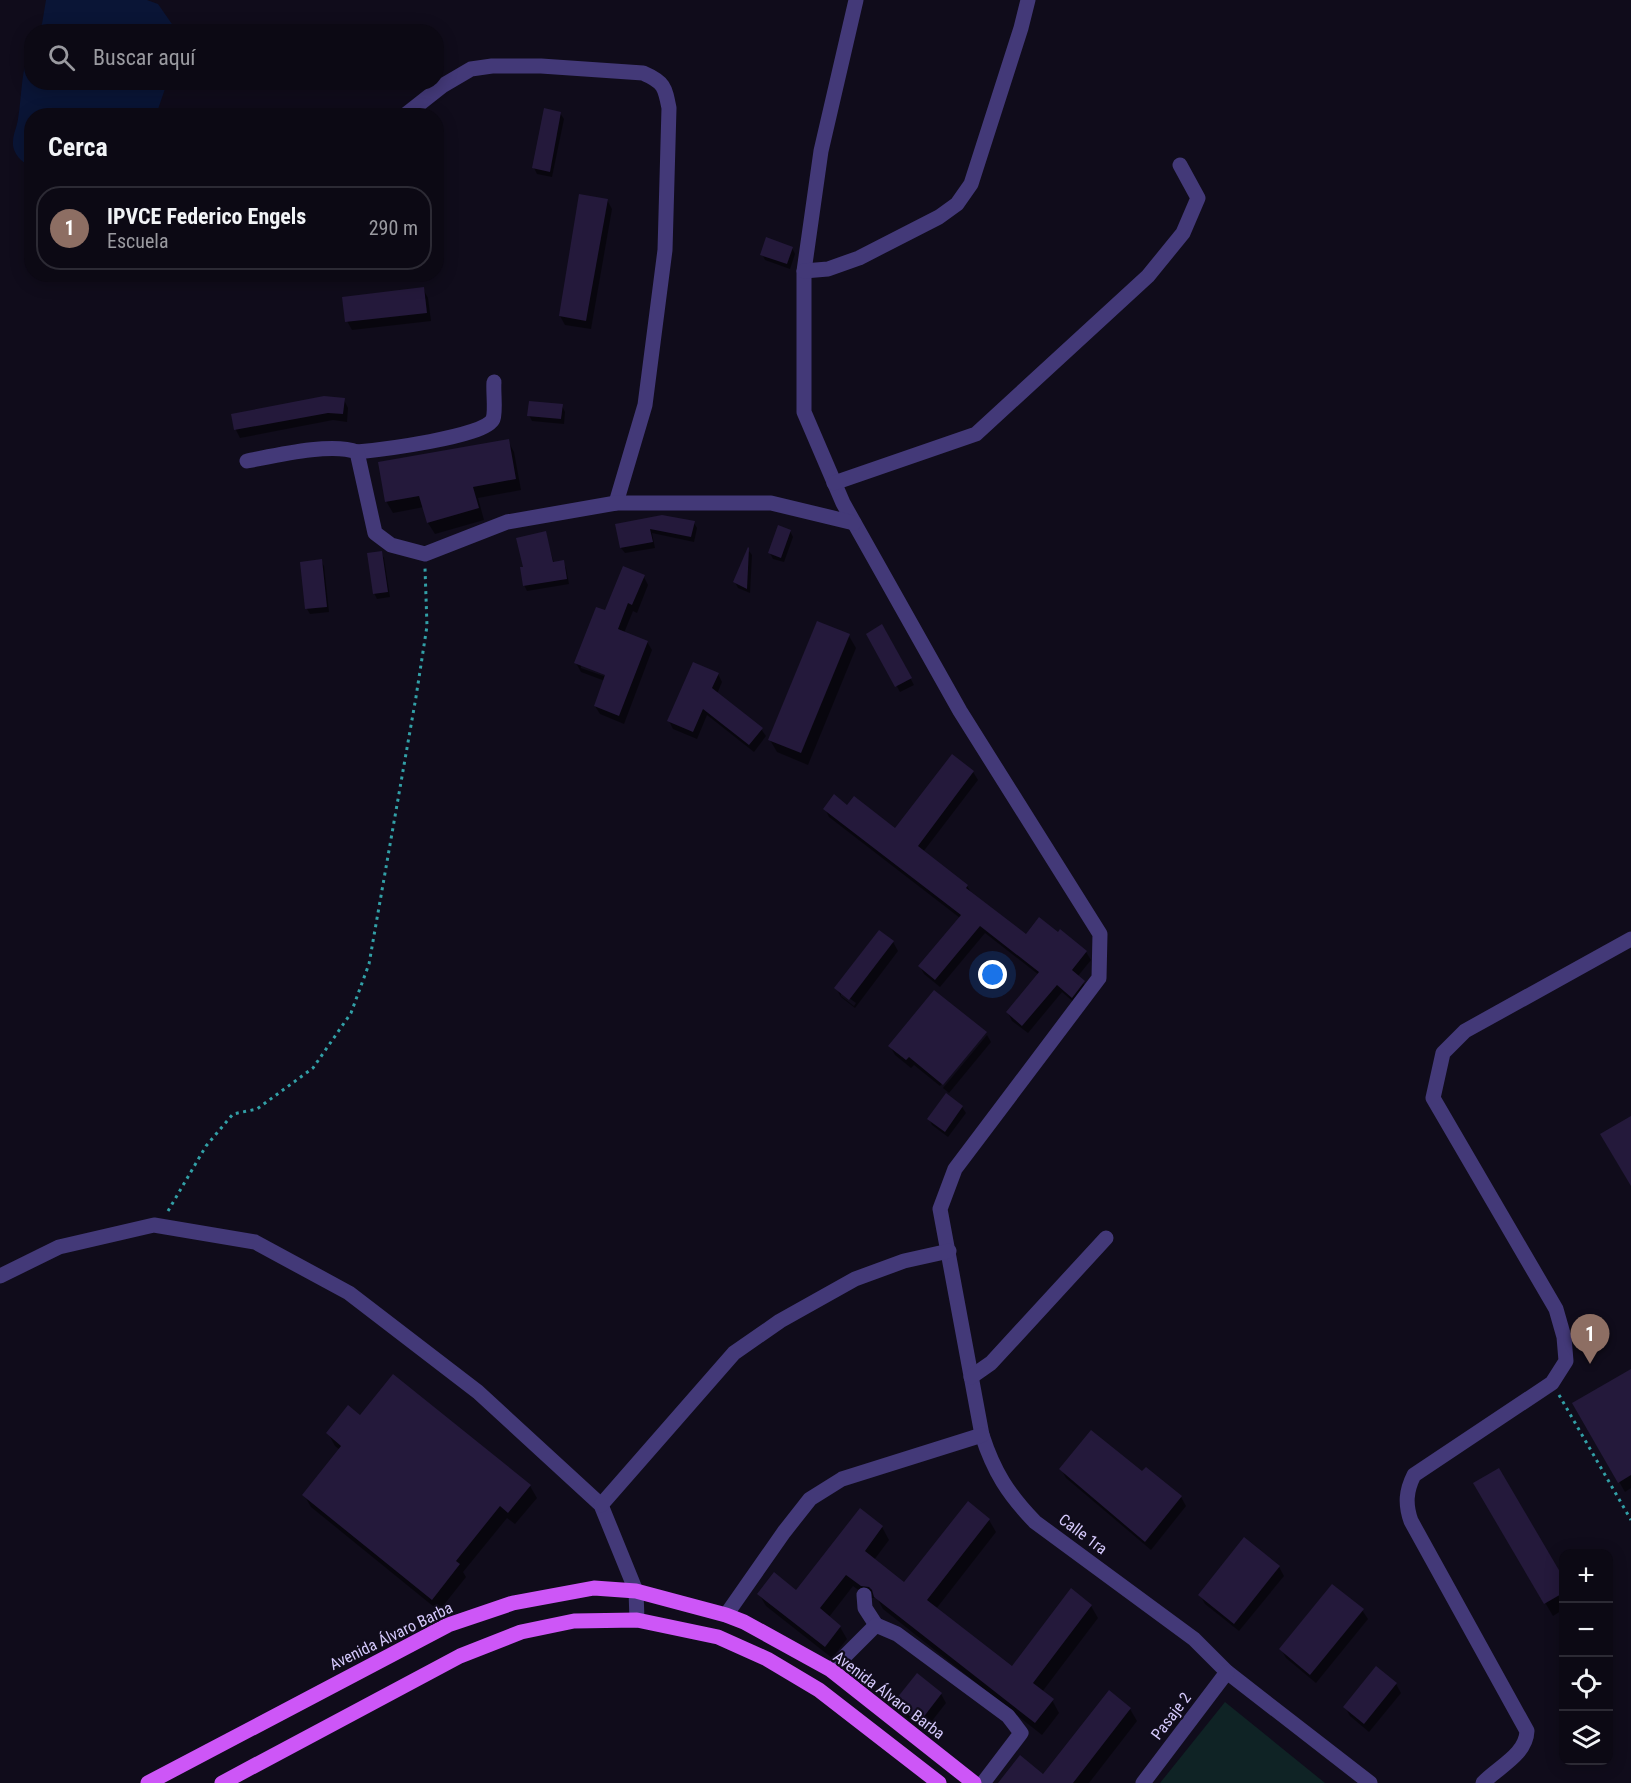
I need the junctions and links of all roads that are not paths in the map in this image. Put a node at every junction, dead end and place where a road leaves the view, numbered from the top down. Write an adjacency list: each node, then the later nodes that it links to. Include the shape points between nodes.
1 (856, 0): 7 (street, via 821,151)
2 (1028, 0): 7 (street, via 971,184 957,204 859,258 828,269)
3 (444, 85): 12 (street, via 471,69 542,66 643,73 665,88 669,108 665,250 645,405)
4 (437, 90): 5 (street)
5 (414, 108)
6 (1180, 165): 11 (street, via 1198,198 1183,233 1148,276 976,434)
7 (804, 271): 11 (street, via 804,412)
8 (494, 382): 9 (street, via 493,418 487,427 431,441)
9 (357, 452): 10 (street, via 333,448); 12 (street, via 375,532 391,545 425,554 507,522)
10 (247, 462)
11 (834, 483): 13 (street)
12 (616, 502): 13 (street, via 771,503)
13 (854, 523): 16 (street, Calle 1ra, via 960,711 1100,934 1099,978 955,1169 940,1209)
14 (1631, 939): 35 (street, via 1465,1031 1443,1053 1432,1098 1556,1309 1566,1361 1552,1383 1414,1475 1407,1495 1411,1521 1527,1731 1522,1750)
15 (1106, 1238): 18 (street, via 992,1363)
16 (949, 1251): 18 (street, Calle 1ra); 20 (street, via 855,1279 780,1321 734,1353)
17 (0, 1276): 20 (street, via 59,1247 154,1225 255,1242 349,1293 478,1392)
18 (971, 1377): 19 (street, Calle 1ra)
19 (982, 1436): 23 (street, via 842,1479 810,1499); 27 (street, Calle 1ra, via 1000,1480 1035,1522 1194,1639)
20 (601, 1505): 21 (street)
21 (636, 1591): 23 (main road, Avenida Álvaro Barba); 24 (street); 28 (main road, Avenida Álvaro Barba, via 594,1588 513,1603 448,1625)
22 (864, 1595): 25 (street, via 865,1608)
23 (726, 1615): 26 (main road, Avenida Álvaro Barba)
24 (637, 1620): 29 (main road, via 574,1621 521,1632 460,1656); 30 (main road, via 718,1637 766,1659 819,1690)
25 (876, 1625): 26 (street); 32 (street, via 897,1634 1008,1716 1021,1733)
26 (831, 1670): 31 (main road, Avenida Álvaro Barba)
27 (1227, 1672): 33 (street, Pasaje 2); 34 (street, Calle 1ra)
28 (148, 1783)
29 (222, 1783)
30 (939, 1783)
31 (974, 1783)
32 (982, 1783)
33 (1143, 1783)
34 (1370, 1783)
35 (1483, 1783)

